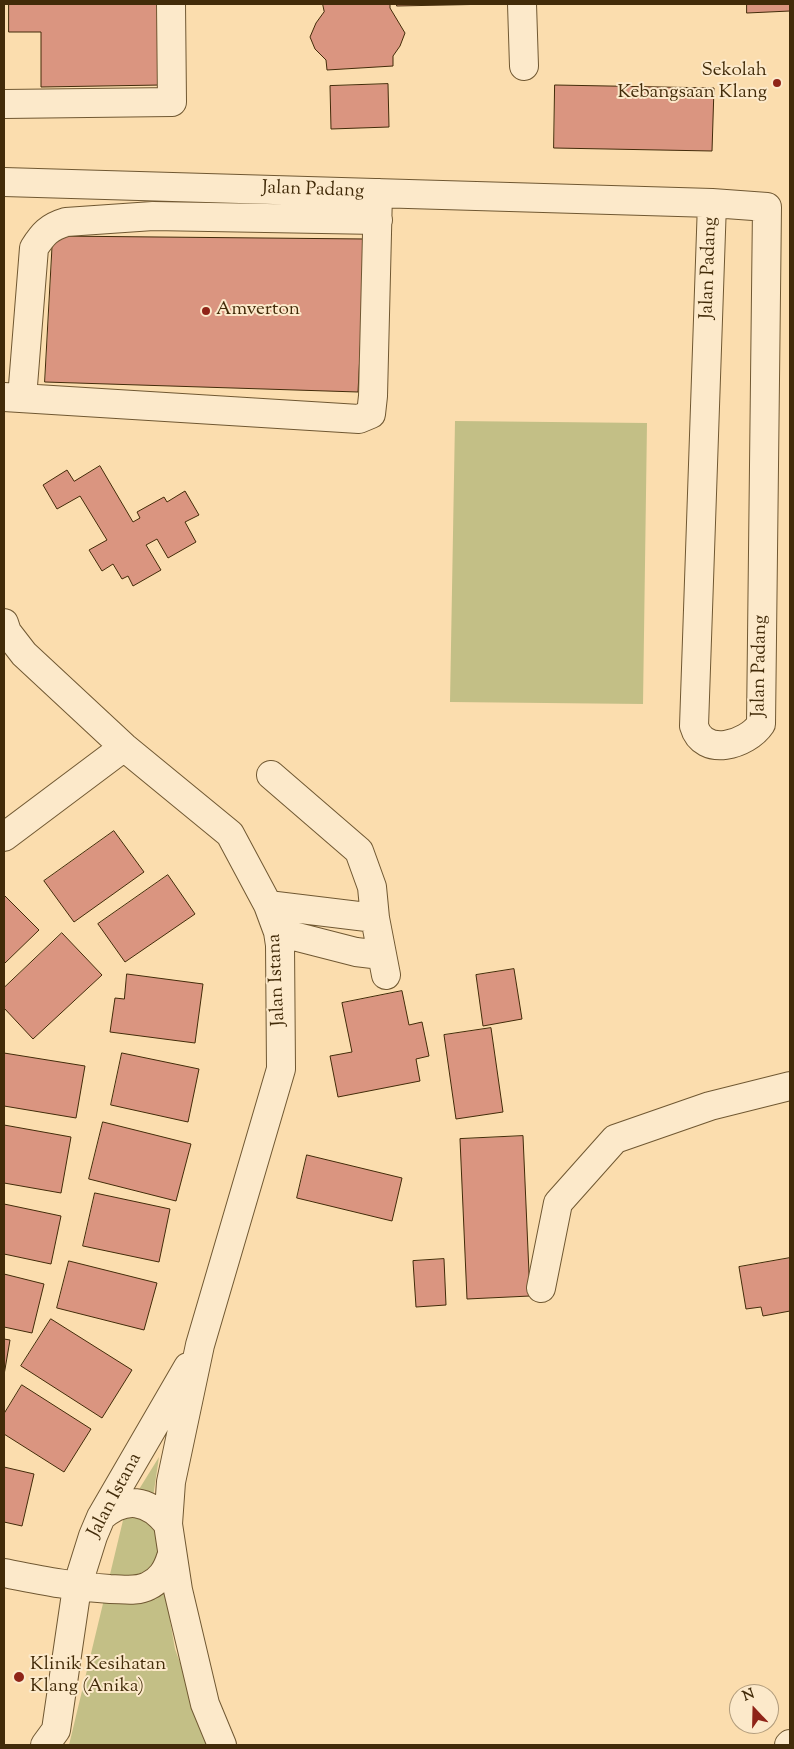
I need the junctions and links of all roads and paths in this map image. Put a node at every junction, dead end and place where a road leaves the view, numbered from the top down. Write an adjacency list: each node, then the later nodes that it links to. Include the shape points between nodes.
1 (171, 4): 4 (street, via 172,102)
2 (522, 4): 3 (street)
3 (524, 66)
4 (4, 104)
5 (4, 182): 6 (street, Jalan Padang)
6 (378, 193): 7 (street, Jalan Padang); 8 (street)
7 (712, 203): 7 (street, Jalan Padang, via 768,207 761,724 750,736 724,745 701,740 694,726)
8 (378, 220): 9 (street, via 153,216 58,224 44,233 34,248); 9 (street, via 371,414 359,419)
9 (13, 397)
10 (4, 624): 11 (street, Jalan Istana, via 24,654)
11 (124, 747): 13 (street); 14 (street, Jalan Istana, via 230,834)
12 (270, 775): 15 (street, via 359,851 372,887)
13 (4, 837)
14 (268, 905): 15 (street); 16 (street, Jalan Istana)
15 (374, 918): 16 (street, via 384,965 356,952)
16 (278, 932): 19 (street, Jalan Istana, via 281,1069)
17 (790, 1086): 18 (street, via 710,1106 615,1139 558,1203)
18 (541, 1288)
19 (200, 1345): 20 (street, Jalan Istana); 21 (street, Jalan Istana, via 171,1482)
20 (101, 1517): 21 (street, via 123,1504 136,1503 149,1506); 24 (street, Jalan Istana)
21 (168, 1524): 22 (street, Jalan Istana)
22 (172, 1557): 24 (street, via 159,1580 148,1587 135,1590); 26 (street, Jalan Istana, via 205,1704)
23 (4, 1573): 24 (street)
24 (77, 1587): 25 (street, Jalan Istana, via 56,1730)
25 (45, 1745)
26 (222, 1745)

